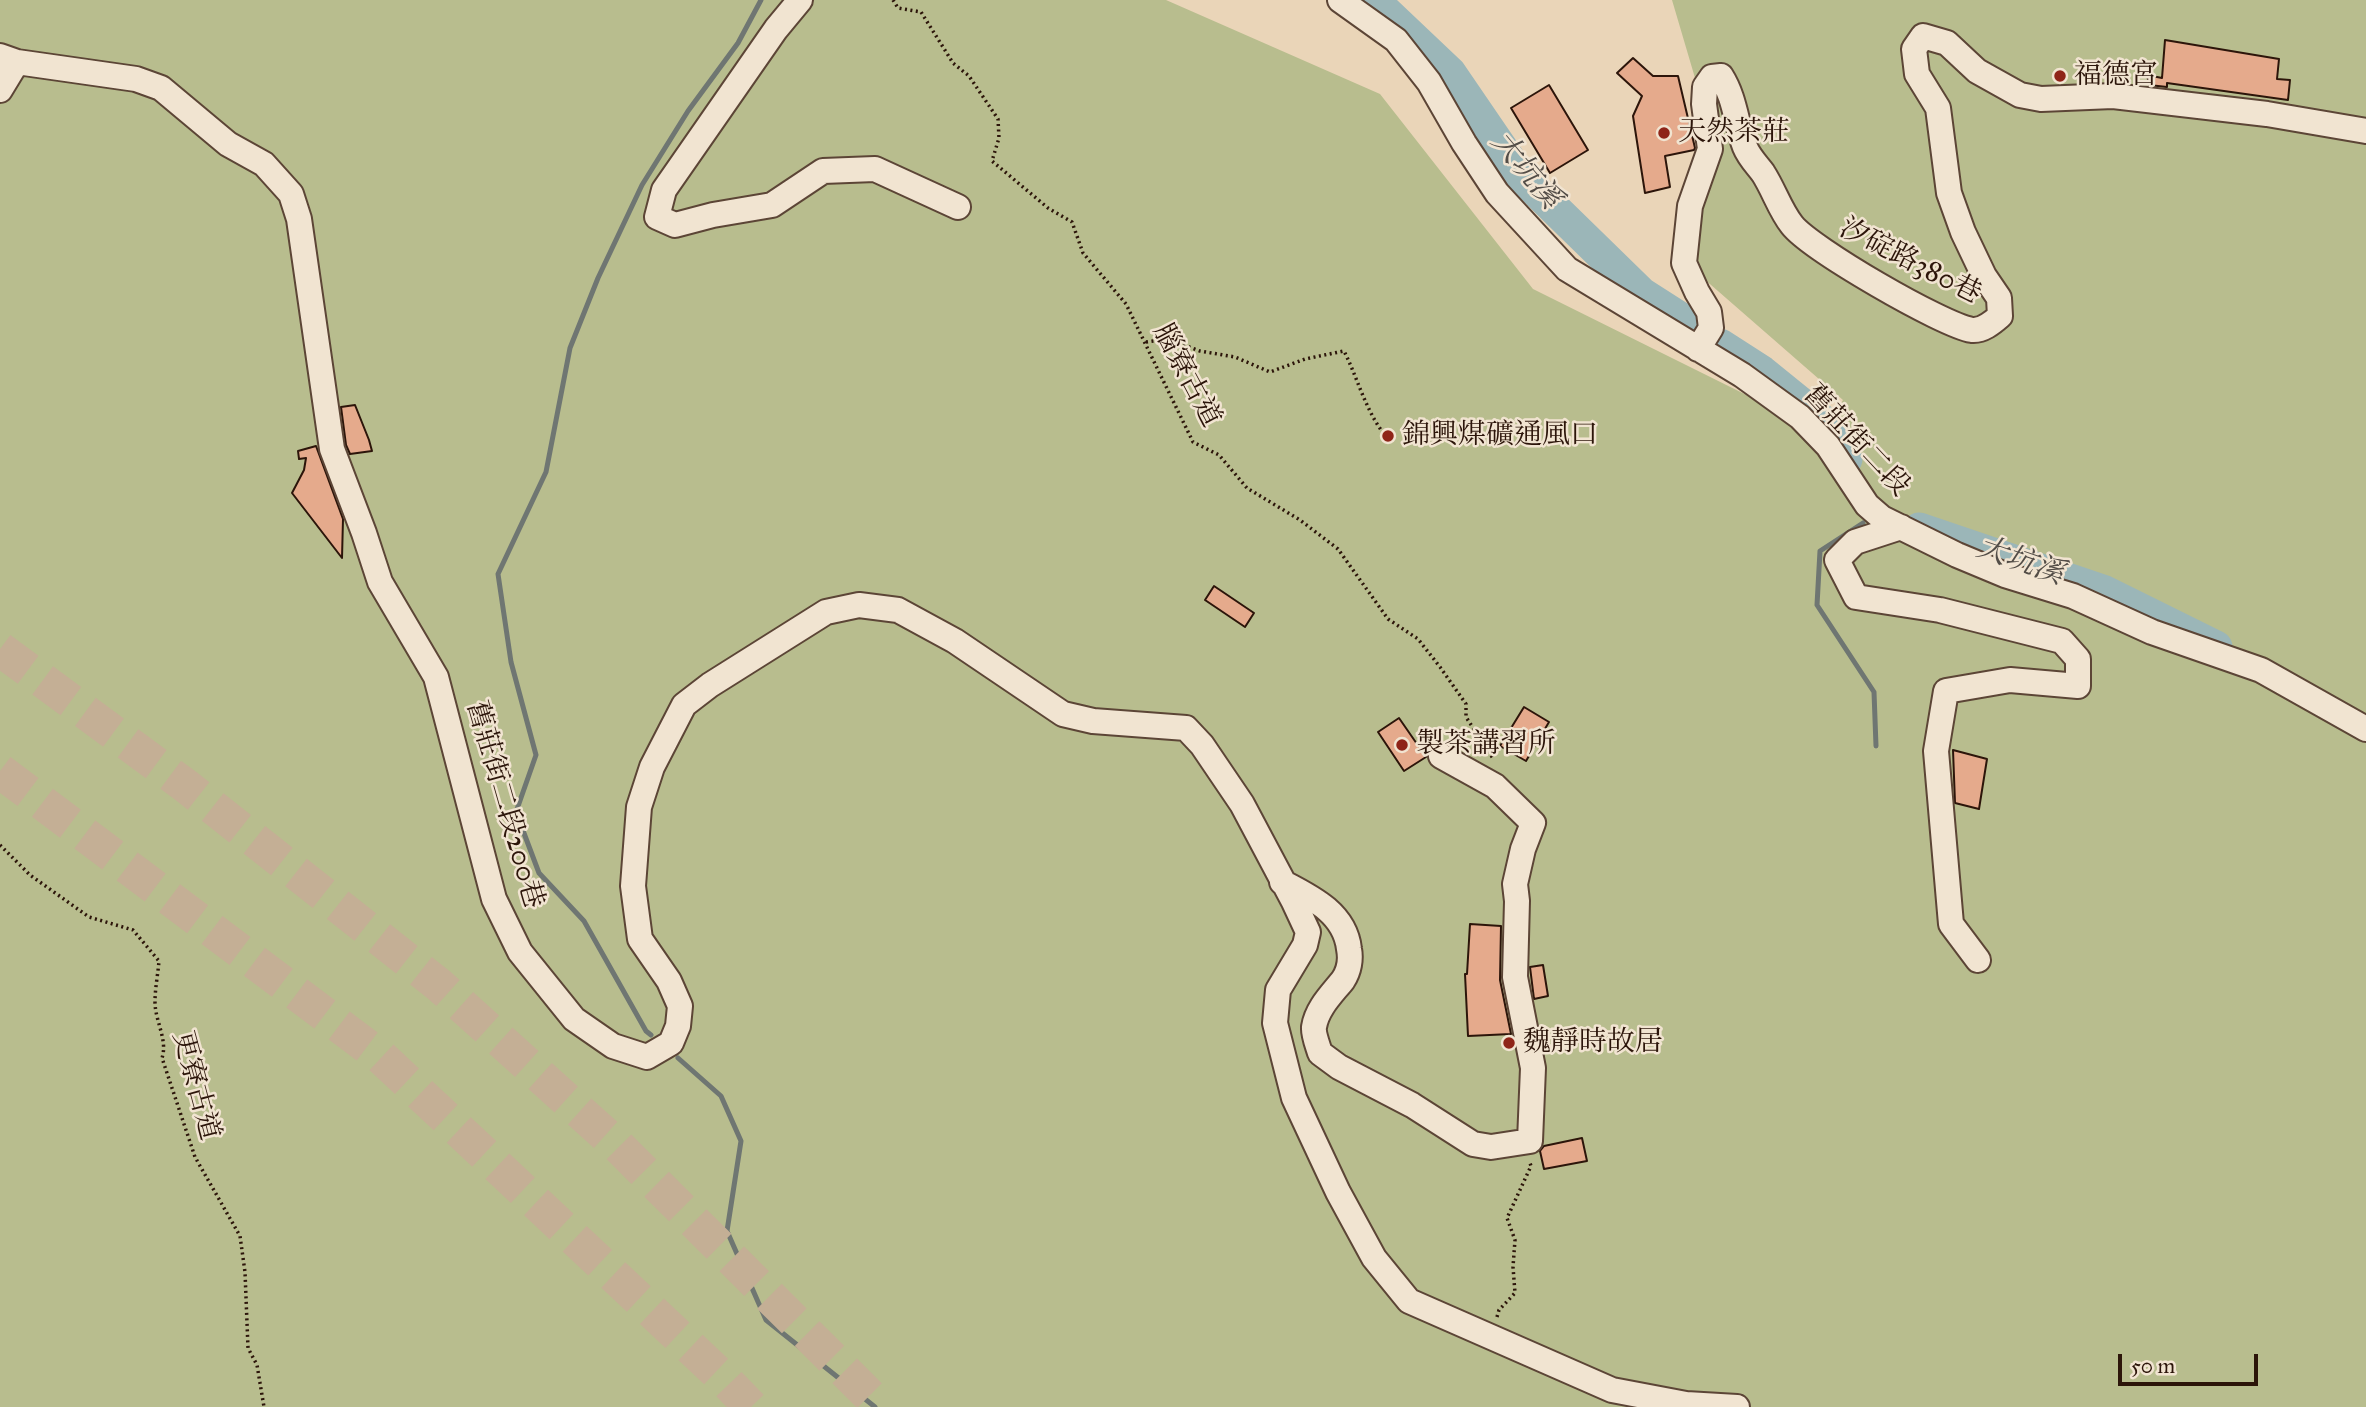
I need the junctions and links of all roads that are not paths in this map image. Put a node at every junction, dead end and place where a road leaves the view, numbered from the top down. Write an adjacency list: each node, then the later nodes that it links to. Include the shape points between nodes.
1 (800, 0): 6 (street, via 664,190 657,217 675,225 772,205 823,171 875,169)
2 (1340, 0): 7 (street, 舊莊街二段, via 1395,40 1429,82 1497,194 1567,269)
3 (8, 59): 4 (street); 11 (street, 舊莊街二段200巷, via 136,79 161,88 228,144 264,164 291,194 299,219 332,449 380,582 436,677 494,899 520,952 574,1019 612,1046 647,1057 671,1043 678,1026 680,1006 640,939 633,886 639,807 652,767 684,705 826,612 859,606 898,610 955,641 1063,714 1093,721 1186,728 1242,804)
4 (0, 90)
5 (2366, 131): 7 (street, 汐碇路380巷, via 2113,96 2030,97 1977,71 1947,43 1923,36 1914,49 1917,74 1938,108 1950,193 1963,232 1998,298 2000,316 1974,331 1895,294 1811,244 1792,225 1746,150 1726,83 1721,76 1712,77 1704,87 1710,149 1689,206 1684,263 1709,312 1711,328)
6 (958, 207)
7 (1698, 349): 8 (street, 舊莊街二段, via 1742,374 1800,417 1828,446 1867,505)
8 (1901, 527): 9 (street, 舊莊街二段, via 2005,575 2073,596 2152,632 2261,670); 12 (street, via 1855,542 1838,560 1856,597 1940,610 2062,641 2078,659 2078,686 2010,680 1946,691 1936,751 1951,924)
9 (2366, 730)
10 (1441, 756): 11 (street, via 1495,786 1533,823 1515,884 1516,977 1533,1068 1530,1141 1491,1147 1473,1144 1320,1053 1314,1027 1326,999 1345,977 1351,959 1348,936 1335,916 1312,897)
11 (1282, 882): 13 (street, 舊莊街二段200巷, via 1308,932 1278,990 1275,1023 1294,1098 1374,1258 1409,1301 1612,1390 1686,1404)
12 (1978, 960)
13 (1738, 1407)

